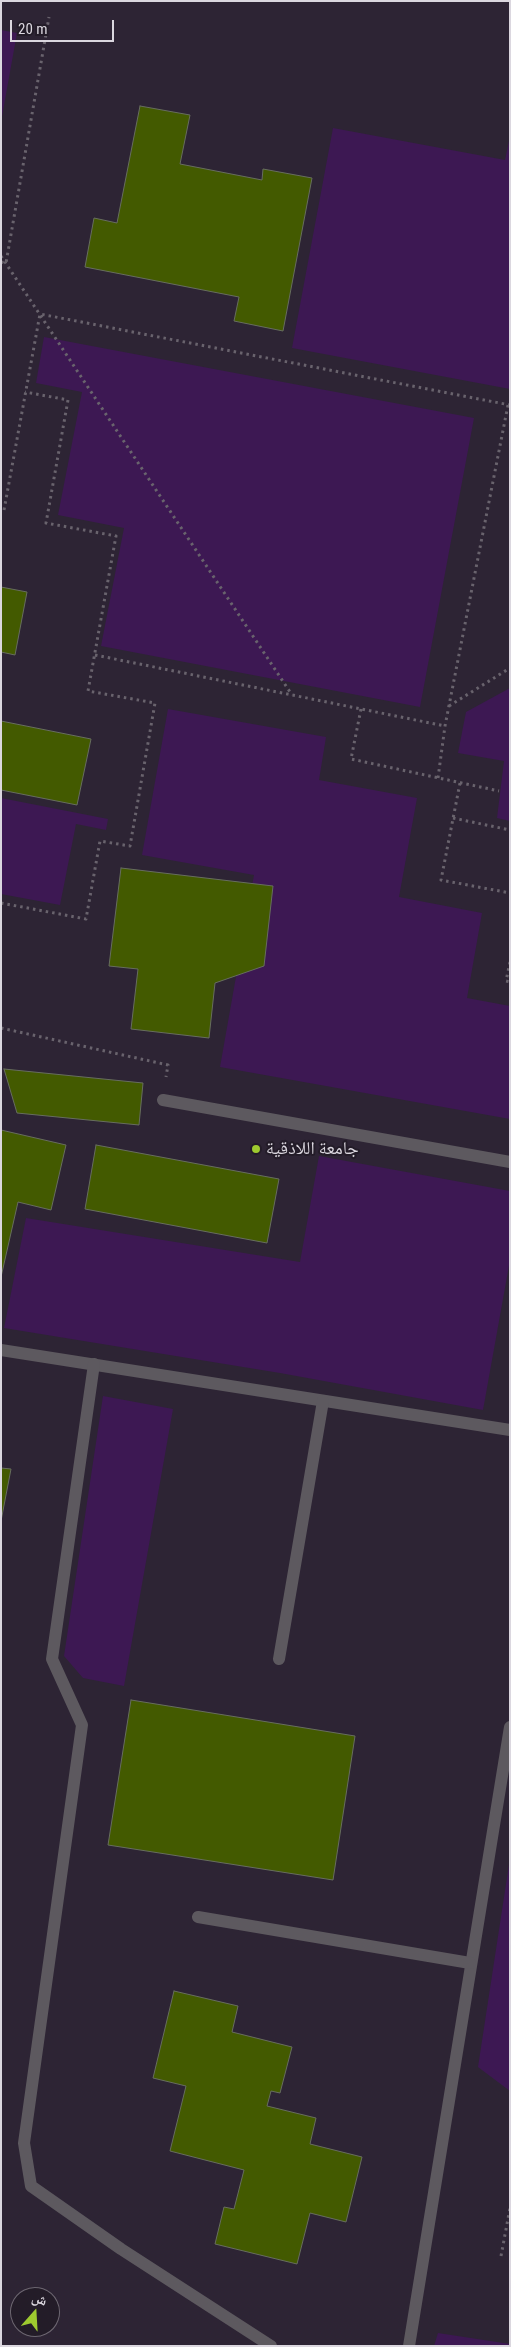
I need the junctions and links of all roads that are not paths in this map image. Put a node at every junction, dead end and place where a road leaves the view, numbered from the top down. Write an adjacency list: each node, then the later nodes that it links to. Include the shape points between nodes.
1 (163, 1100): 2 (street)
2 (510, 1162)
3 (1, 1350): 4 (street)
4 (94, 1364): 5 (street); 11 (street, via 52,1659 82,1725 24,2143 31,2186)
5 (323, 1401): 6 (street); 7 (street)
6 (510, 1430)
7 (279, 1659)
8 (510, 1727): 10 (street)
9 (198, 1917): 10 (street)
10 (470, 1964): 12 (street)
11 (271, 2346)
12 (409, 2346)

